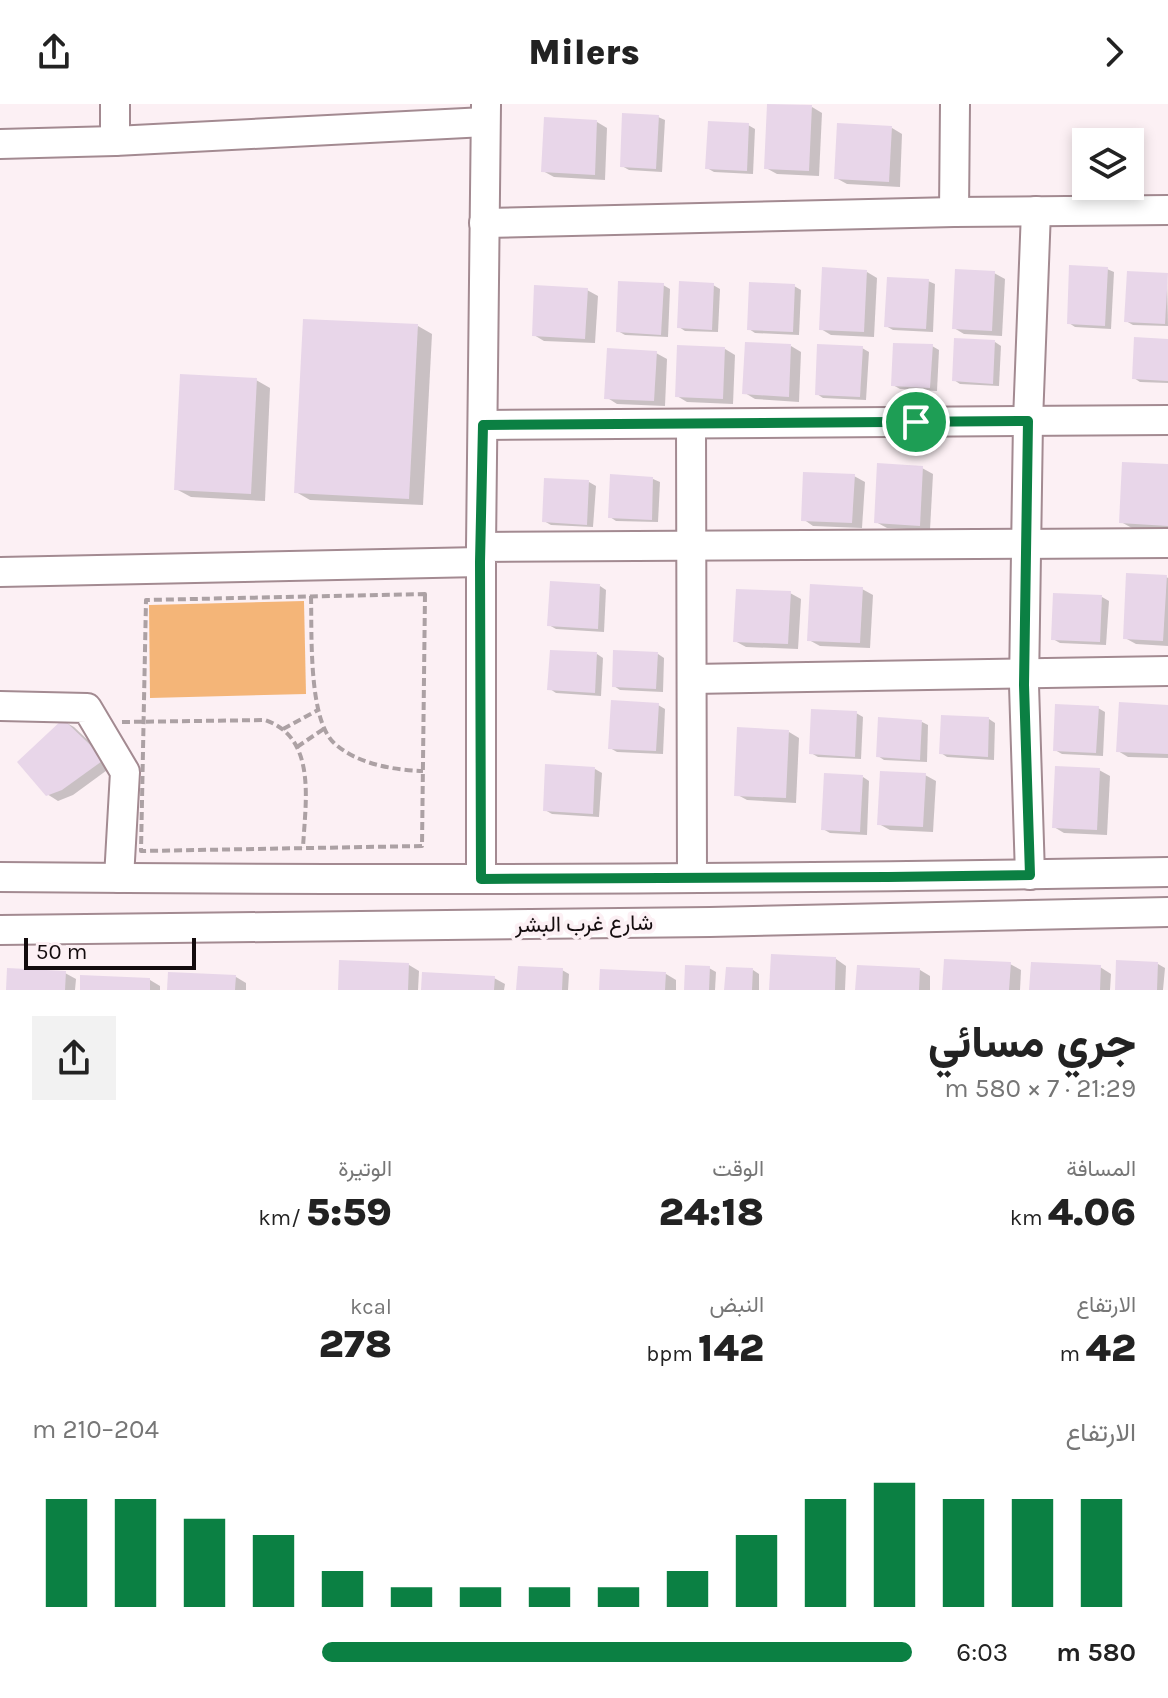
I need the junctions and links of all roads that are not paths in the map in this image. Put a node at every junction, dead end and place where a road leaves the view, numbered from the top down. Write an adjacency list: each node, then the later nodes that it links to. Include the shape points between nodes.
1 (115, 104): 4 (street)
2 (955, 104): 8 (street)
3 (486, 113): 4 (street); 9 (street)
4 (115, 141): 5 (street)
5 (0, 144)
6 (1168, 210): 7 (street)
7 (1036, 211): 8 (street); 11 (street)
8 (954, 212): 9 (street)
9 (484, 223): 13 (street)
10 (1168, 420): 11 (street)
11 (1028, 421): 12 (street); 15 (street)
12 (691, 424): 13 (street); 16 (street)
13 (483, 425): 17 (street)
14 (1168, 543): 15 (street)
15 (1025, 545): 16 (street); 20 (street)
16 (692, 546): 17 (street); 21 (street)
17 (481, 554): 18 (street); 28 (street)
18 (0, 572)
19 (1168, 671): 20 (street)
20 (1024, 674): 21 (street); 24 (street)
21 (692, 679): 27 (street)
22 (0, 706): 26 (street, via 87,708 125,772)
23 (1168, 872): 24 (street)
24 (1030, 875): 27 (street)
25 (0, 877): 26 (street)
26 (119, 878): 28 (street)
27 (692, 878): 28 (street)
28 (481, 879)
29 (1168, 912): 30 (street, شارع غرب البشر)
30 (0, 930)

